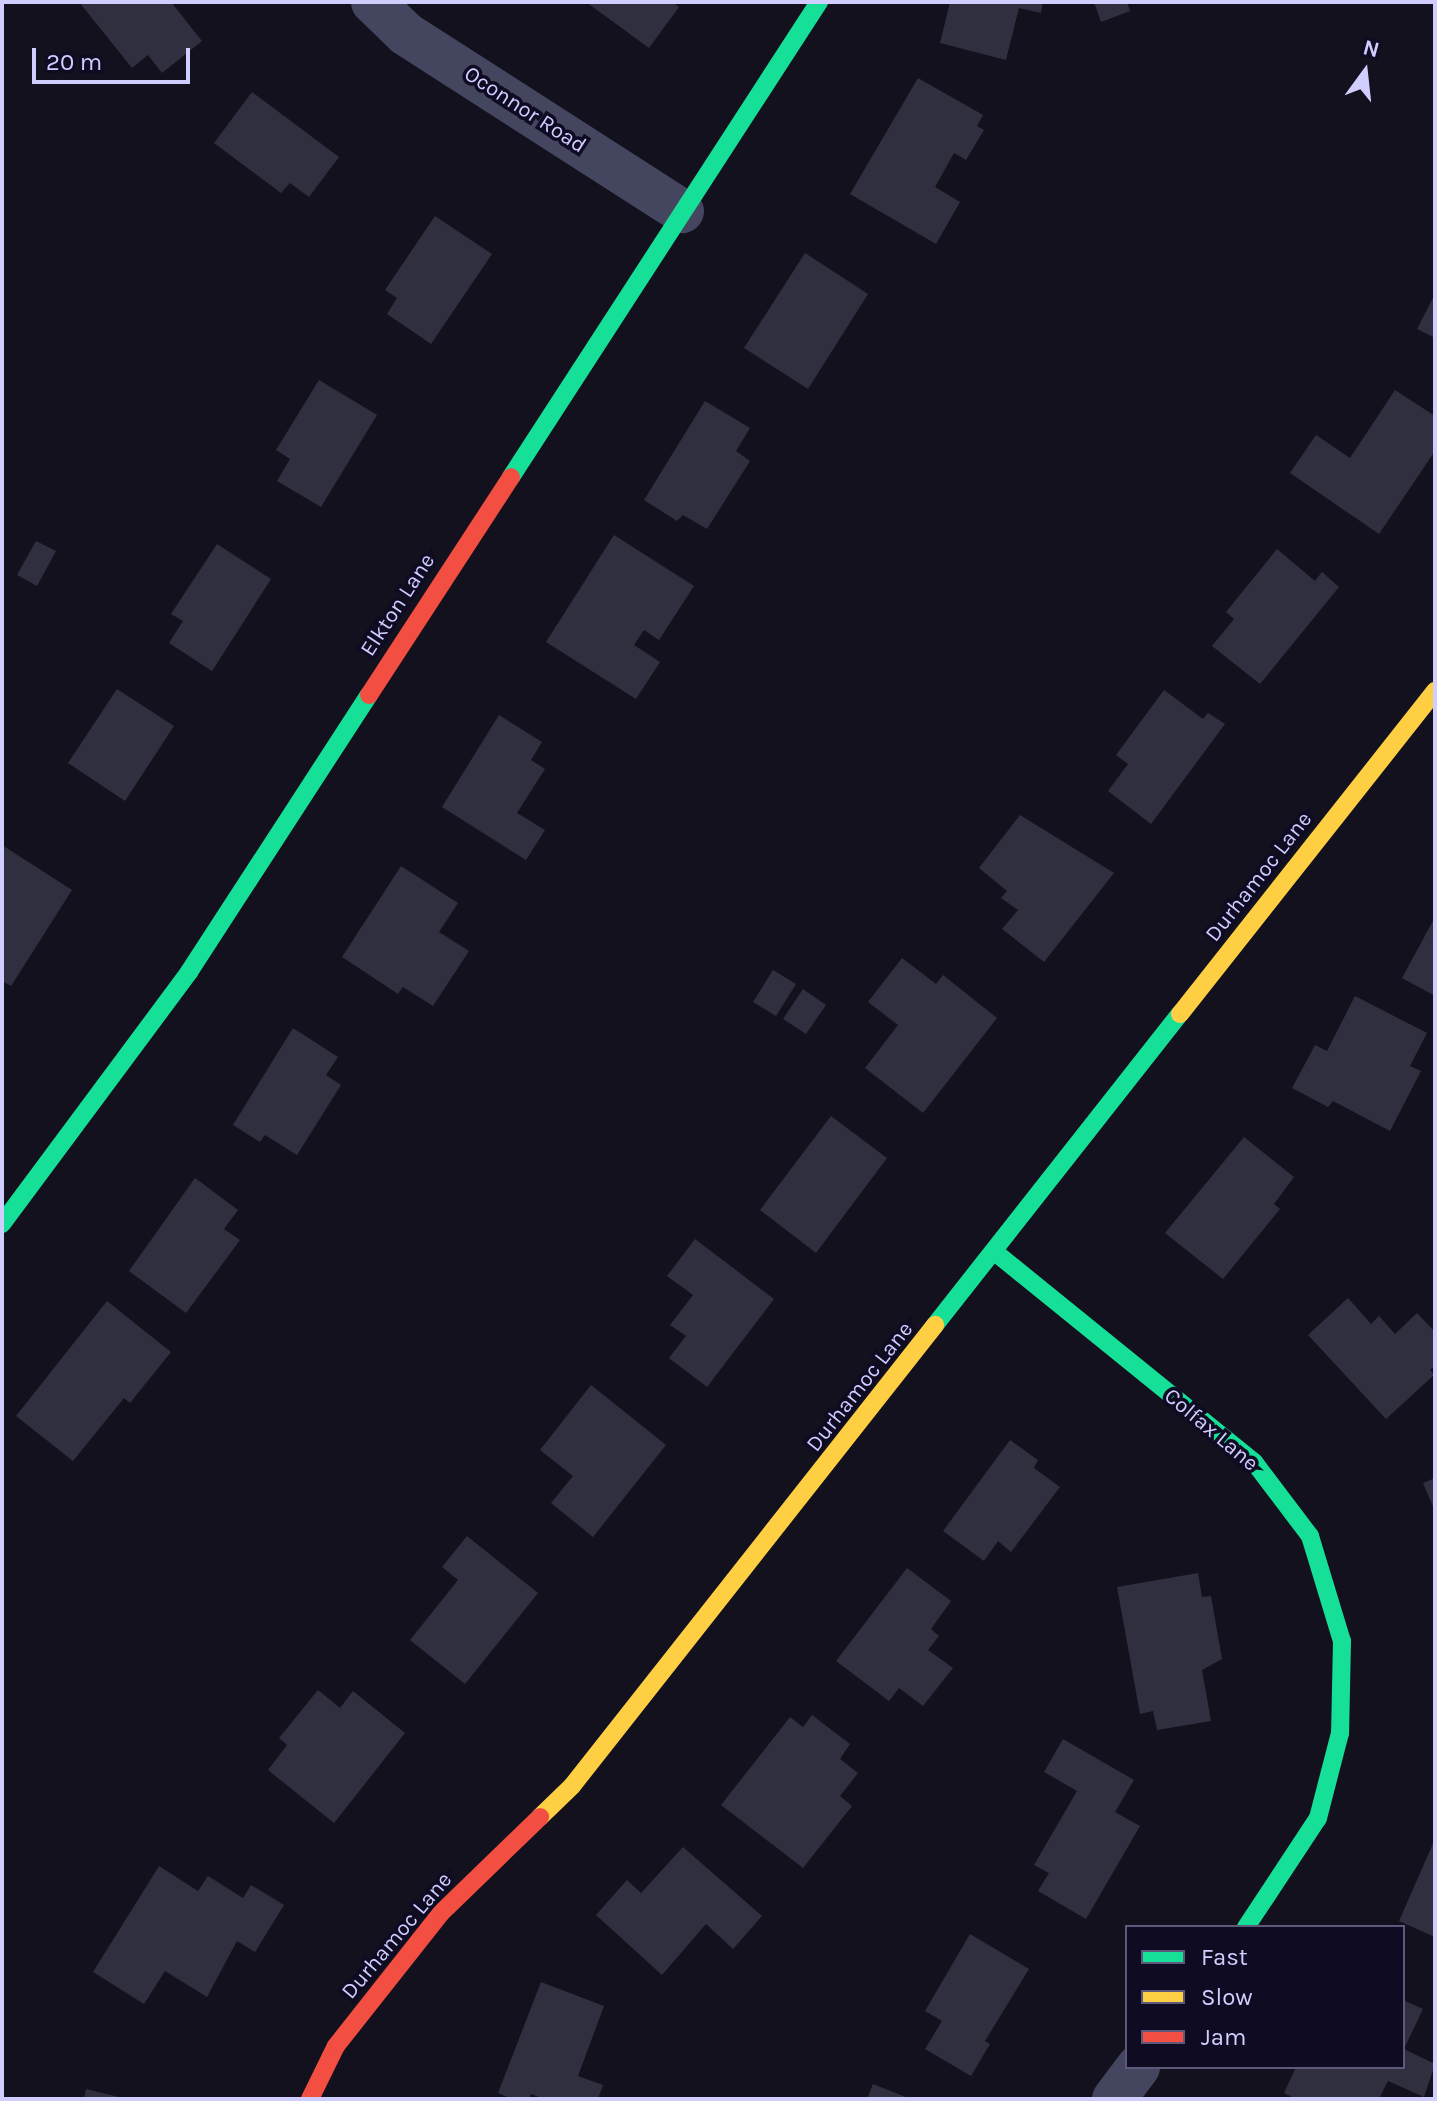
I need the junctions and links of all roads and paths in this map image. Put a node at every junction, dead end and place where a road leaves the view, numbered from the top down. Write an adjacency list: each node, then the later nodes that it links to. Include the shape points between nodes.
1 (373, 2): 3 (street, Oconnor Road, via 406,34)
2 (819, 2): 3 (street, Elkton Lane)
3 (682, 211): 5 (street, Elkton Lane, via 189,972)
4 (1435, 691): 6 (street, Durhamoc Lane)
5 (2, 1224)
6 (996, 1253): 7 (street, Colfax Lane, via 1254,1462 1310,1536 1342,1641 1340,1733 1318,1818); 9 (street, Durhamoc Lane, via 572,1786 441,1913 336,2046)
7 (1247, 1925)
8 (1136, 2069): 10 (street)
9 (310, 2099)
10 (1114, 2099)

